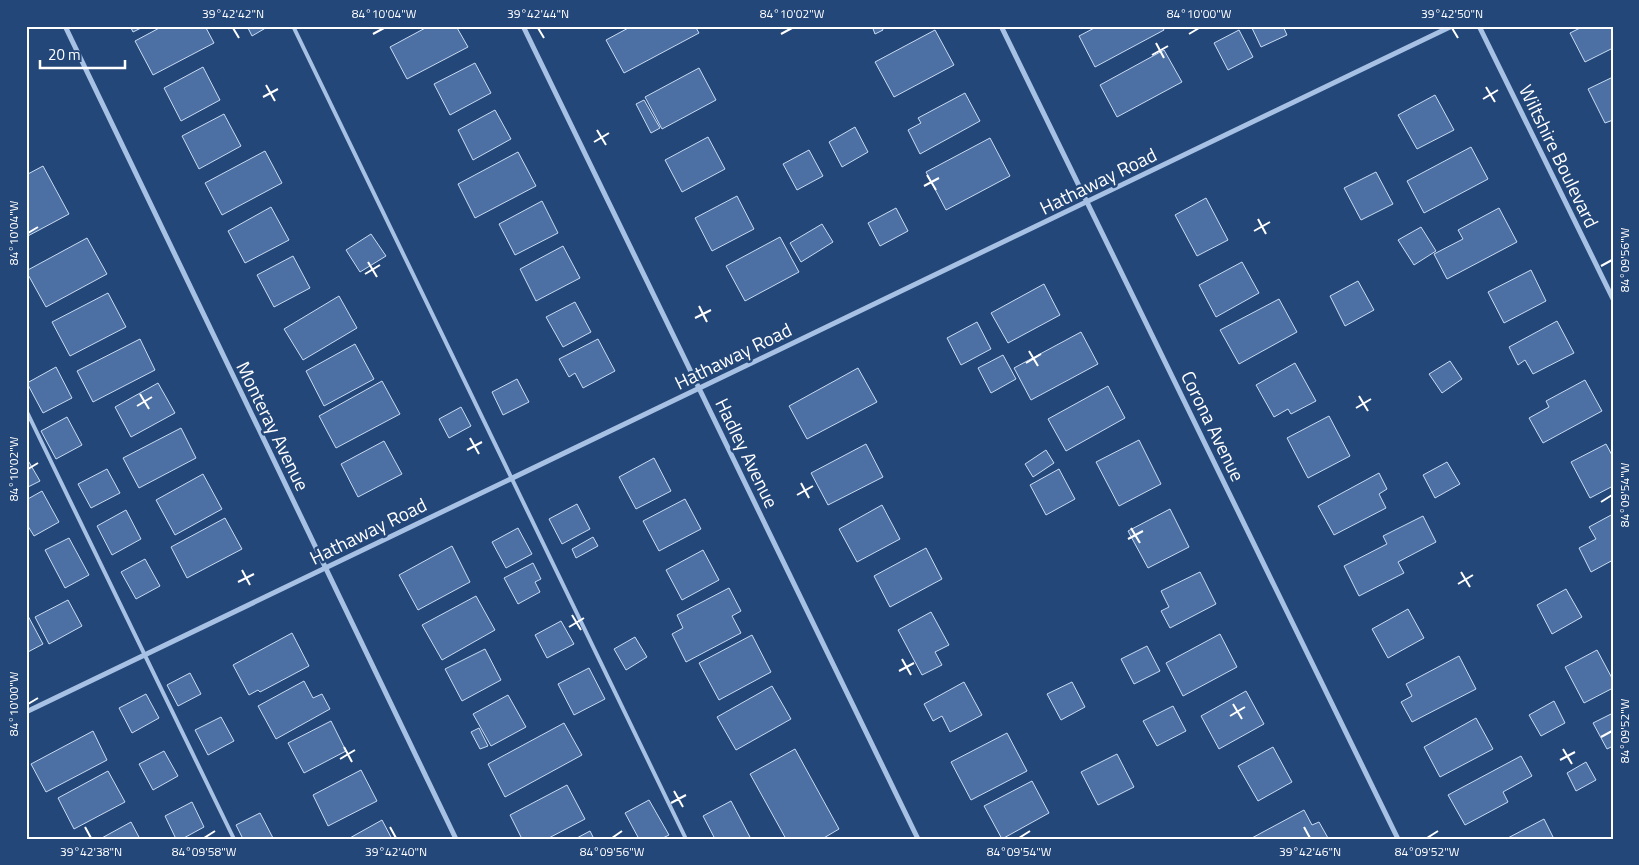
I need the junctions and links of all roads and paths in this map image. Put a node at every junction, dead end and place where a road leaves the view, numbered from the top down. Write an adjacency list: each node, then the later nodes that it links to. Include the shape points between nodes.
1 (65, 26): 12 (street, Monteray Avenue)
2 (293, 26): 11 (lane)
3 (523, 26): 9 (street, Hadley Avenue)
4 (1001, 26): 7 (street, Corona Avenue)
5 (1452, 26): 7 (street, Hathaway Road)
6 (1479, 26): 8 (street, Wiltshire Boulevard)
7 (1087, 203): 9 (street, Hathaway Road); 19 (street, Corona Avenue)
8 (1613, 299)
9 (699, 389): 11 (street, Hathaway Road); 18 (street, Hadley Avenue)
10 (26, 410): 13 (lane)
11 (512, 479): 12 (street, Hathaway Road); 17 (lane)
12 (324, 568): 13 (street, Hathaway Road); 16 (street, Monteray Avenue)
13 (145, 654): 14 (street, Hathaway Road); 15 (lane)
14 (26, 712)
15 (234, 839)
16 (456, 839)
17 (686, 839)
18 (918, 839)
19 (1398, 839)

